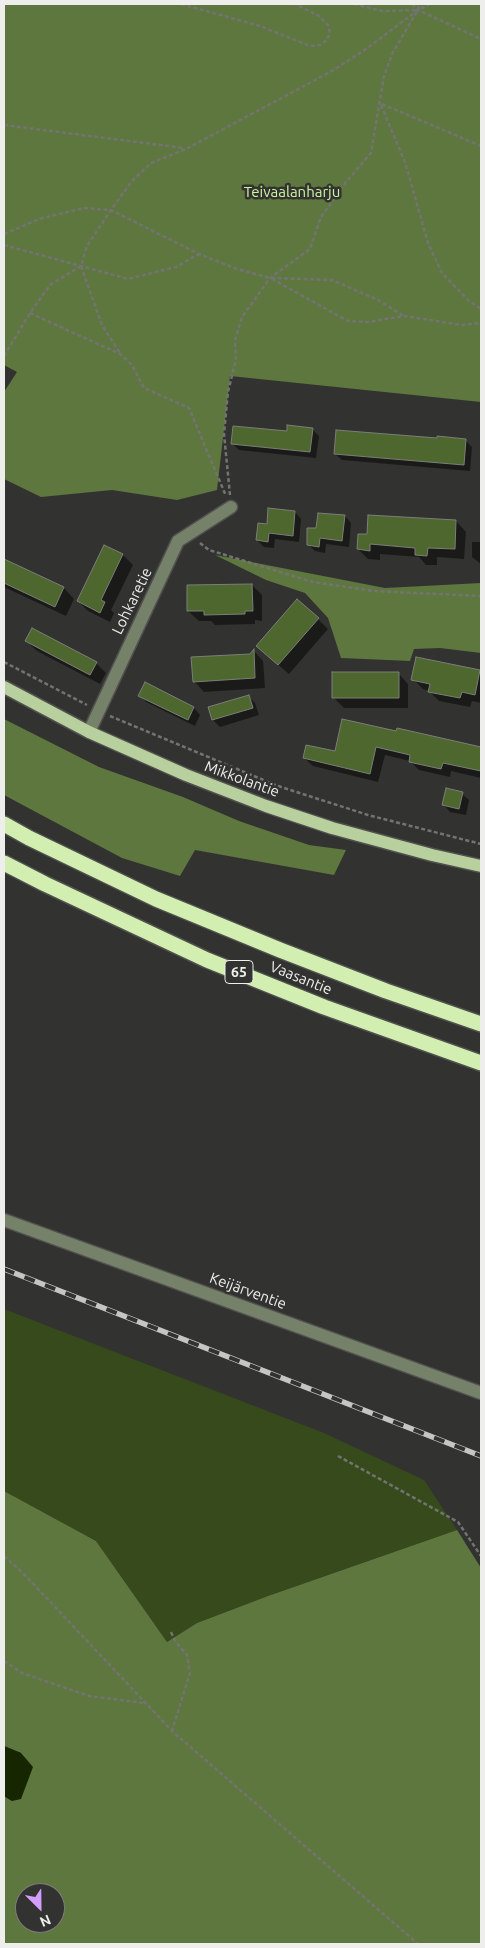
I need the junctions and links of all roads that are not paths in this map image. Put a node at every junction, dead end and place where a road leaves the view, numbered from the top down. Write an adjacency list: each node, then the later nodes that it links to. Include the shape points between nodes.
1 (231, 507): 3 (street, Lohkaretie, via 178,541)
2 (4, 687): 3 (main road, Mikkolantie)
3 (89, 732): 6 (main road, Mikkolantie, via 266,806 332,828)
4 (4, 824): 7 (highway, Vaasantie / 65, via 165,902 386,991)
5 (4, 862): 8 (highway, Vaasantie / 65, via 207,960 324,1007)
6 (481, 866)
7 (481, 1024)
8 (481, 1063)
9 (4, 1220): 10 (street, Keijärventie)
10 (481, 1392)

